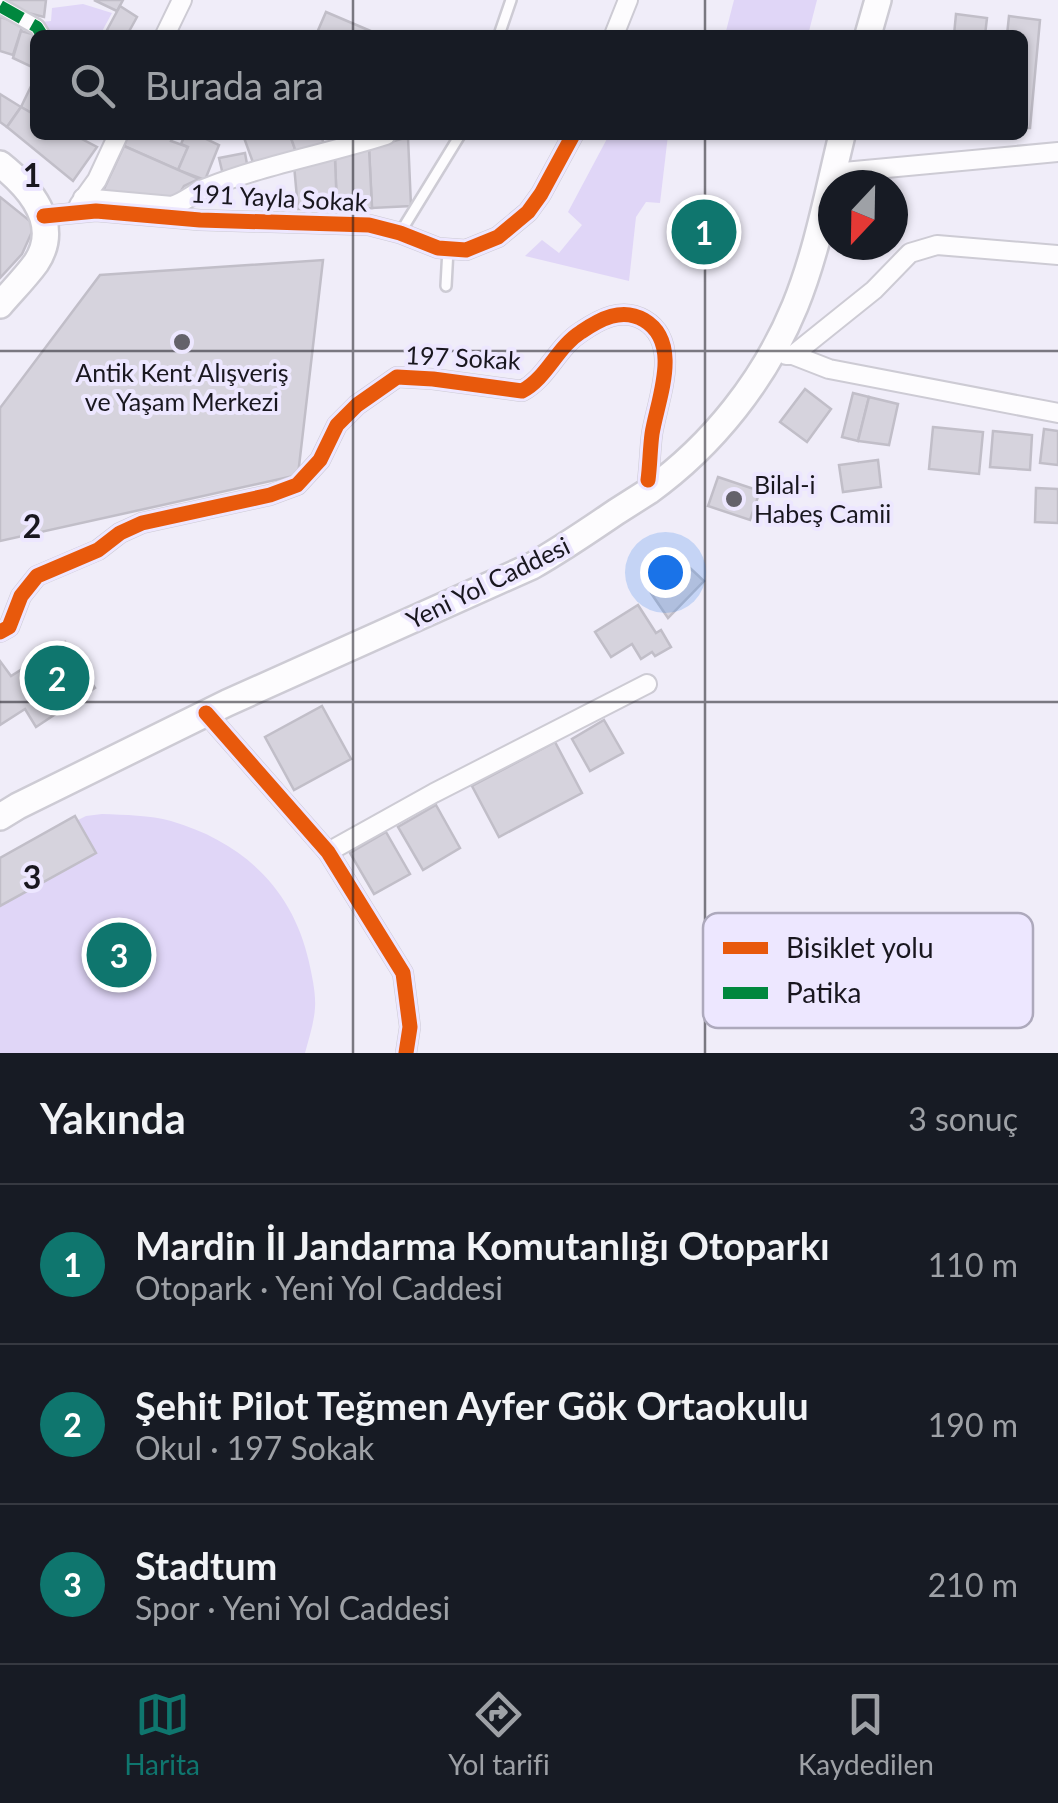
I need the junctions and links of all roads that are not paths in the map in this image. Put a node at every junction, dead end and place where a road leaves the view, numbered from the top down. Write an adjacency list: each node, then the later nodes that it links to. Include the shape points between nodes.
1 (182, 0): 8 (street)
2 (511, 0): 9 (lane)
3 (628, 0): 10 (street)
4 (865, 0): 11 (main road)
5 (878, 0): 12 (main road)
6 (0, 6): 7 (street)
7 (38, 30)
8 (167, 30)
9 (501, 30)
10 (616, 30)
11 (857, 30)
12 (869, 30)
13 (116, 140): 23 (street)
14 (369, 140): 23 (street, via 202,190 172,206)
15 (457, 140): 26 (lane)
16 (570, 140): 27 (street, via 542,194 515,224 474,248)
17 (829, 140): 33 (main road, Yeni Yol Caddesi, via 795,262 747,368 704,429)
18 (841, 140): 21 (main road, Yeni Yol Caddesi)
19 (1058, 152): 22 (street)
20 (0, 164): 24 (main road, via 29,190)
21 (834, 170)
22 (865, 170)
23 (78, 206): 24 (street, 191 Yayla Sokak); 26 (street, 191 Yayla Sokak, via 182,219 353,224)
24 (44, 216): 30 (main road, via 38,260)
25 (818, 228): 31 (main road, Yeni Yol Caddesi)
26 (400, 233): 27 (street, 191 Yayla Sokak)
27 (448, 249): 29 (lane)
28 (1058, 255): 31 (street, via 922,248)
29 (446, 286)
30 (0, 304)
31 (782, 356): 32 (street); 36 (main road, Yeni Yol Caddesi, via 691,456 568,546)
32 (1058, 413)
33 (648, 480): 34 (street, 197 Sokak, via 663,385 662,341 639,317 614,315 575,335 522,392 396,378 337,426 320,460 297,484 120,533 37,576); 37 (main road, Yeni Yol Caddesi, via 520,558 206,700)
34 (0, 632)
35 (646, 684): 39 (street)
36 (206, 713): 38 (main road, Yeni Yol Caddesi); 39 (street)
37 (0, 806)
38 (0, 817)
39 (328, 852): 40 (street, via 403,973)
40 (406, 1053)

